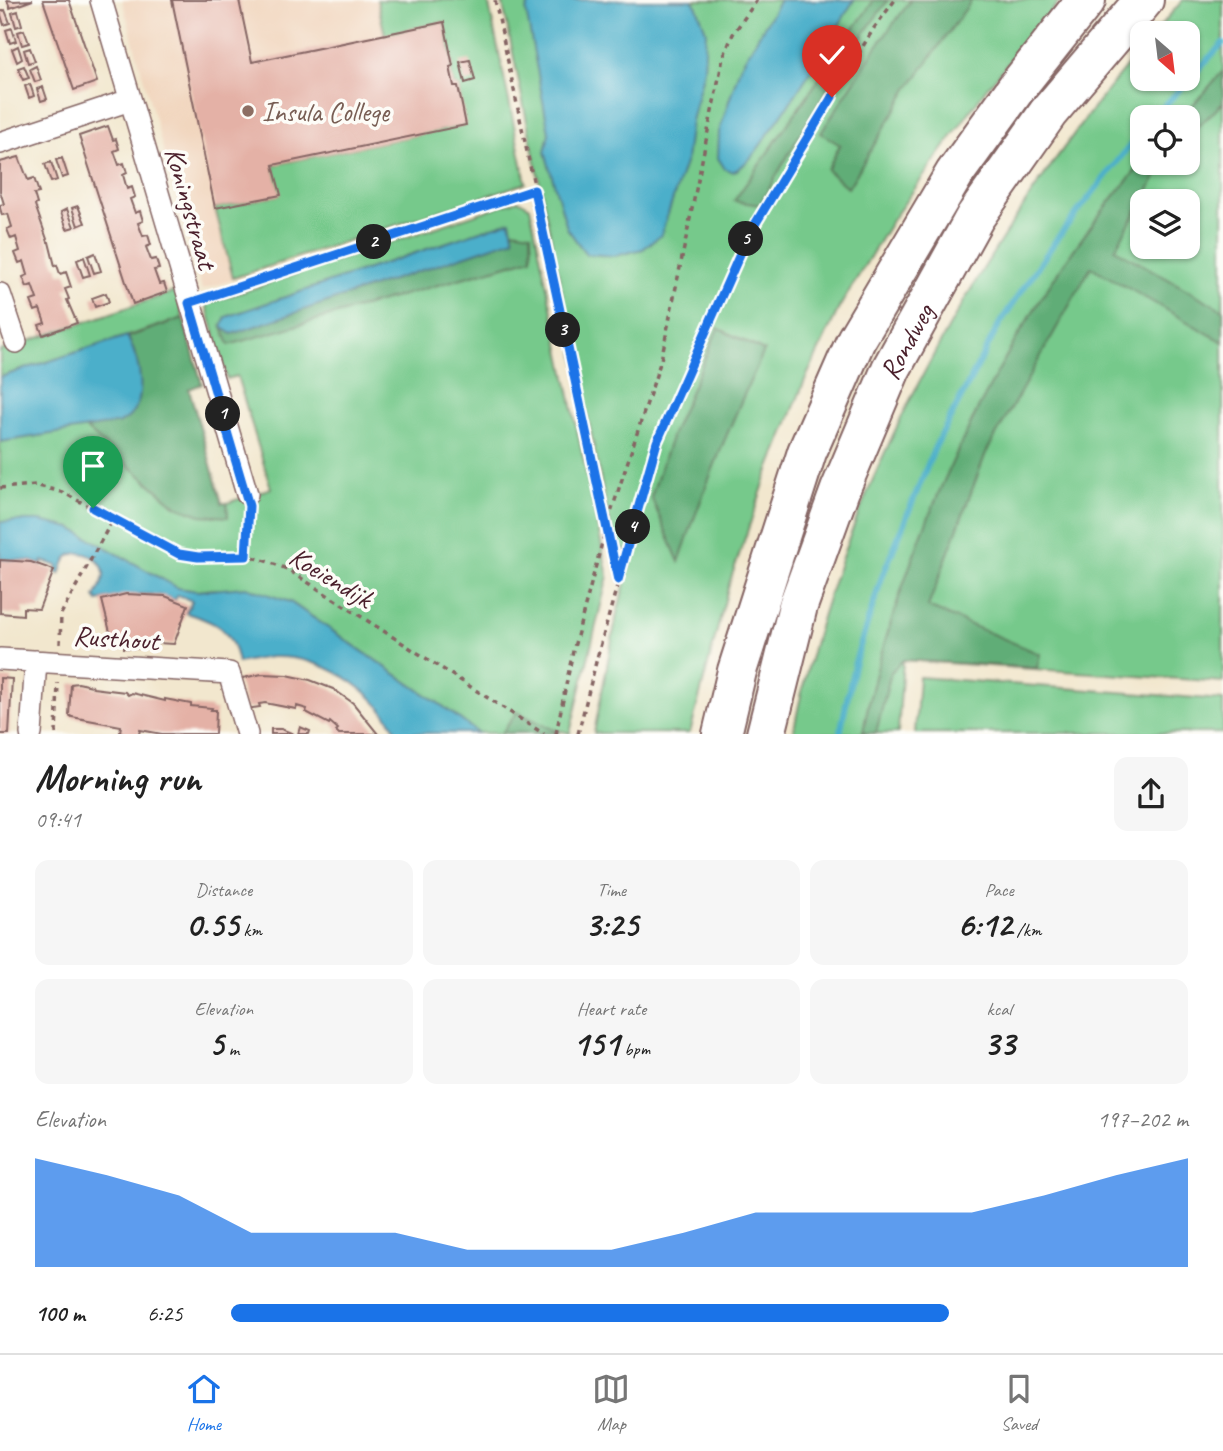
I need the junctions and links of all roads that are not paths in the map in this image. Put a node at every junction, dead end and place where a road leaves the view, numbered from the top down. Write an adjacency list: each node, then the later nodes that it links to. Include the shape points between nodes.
1 (101, 0): 4 (street, Koningstraat)
2 (1086, 0): 11 (highway, Rondweg, via 955,173 856,340 807,452)
3 (1144, 0): 16 (highway, Rondweg, via 1048,113 975,217 891,369 798,606)
4 (130, 100): 5 (street); 8 (street, Koningstraat)
5 (0, 142)
6 (0, 294): 7 (street)
7 (16, 342)
8 (247, 494)
9 (0, 659): 10 (street, Rusthout)
10 (36, 661): 12 (street); 13 (street, Rusthout, via 229,673)
11 (737, 671): 14 (highway); 15 (highway, Rondweg)
12 (31, 733)
13 (247, 733)
14 (708, 733)
15 (722, 733)
16 (766, 733)

